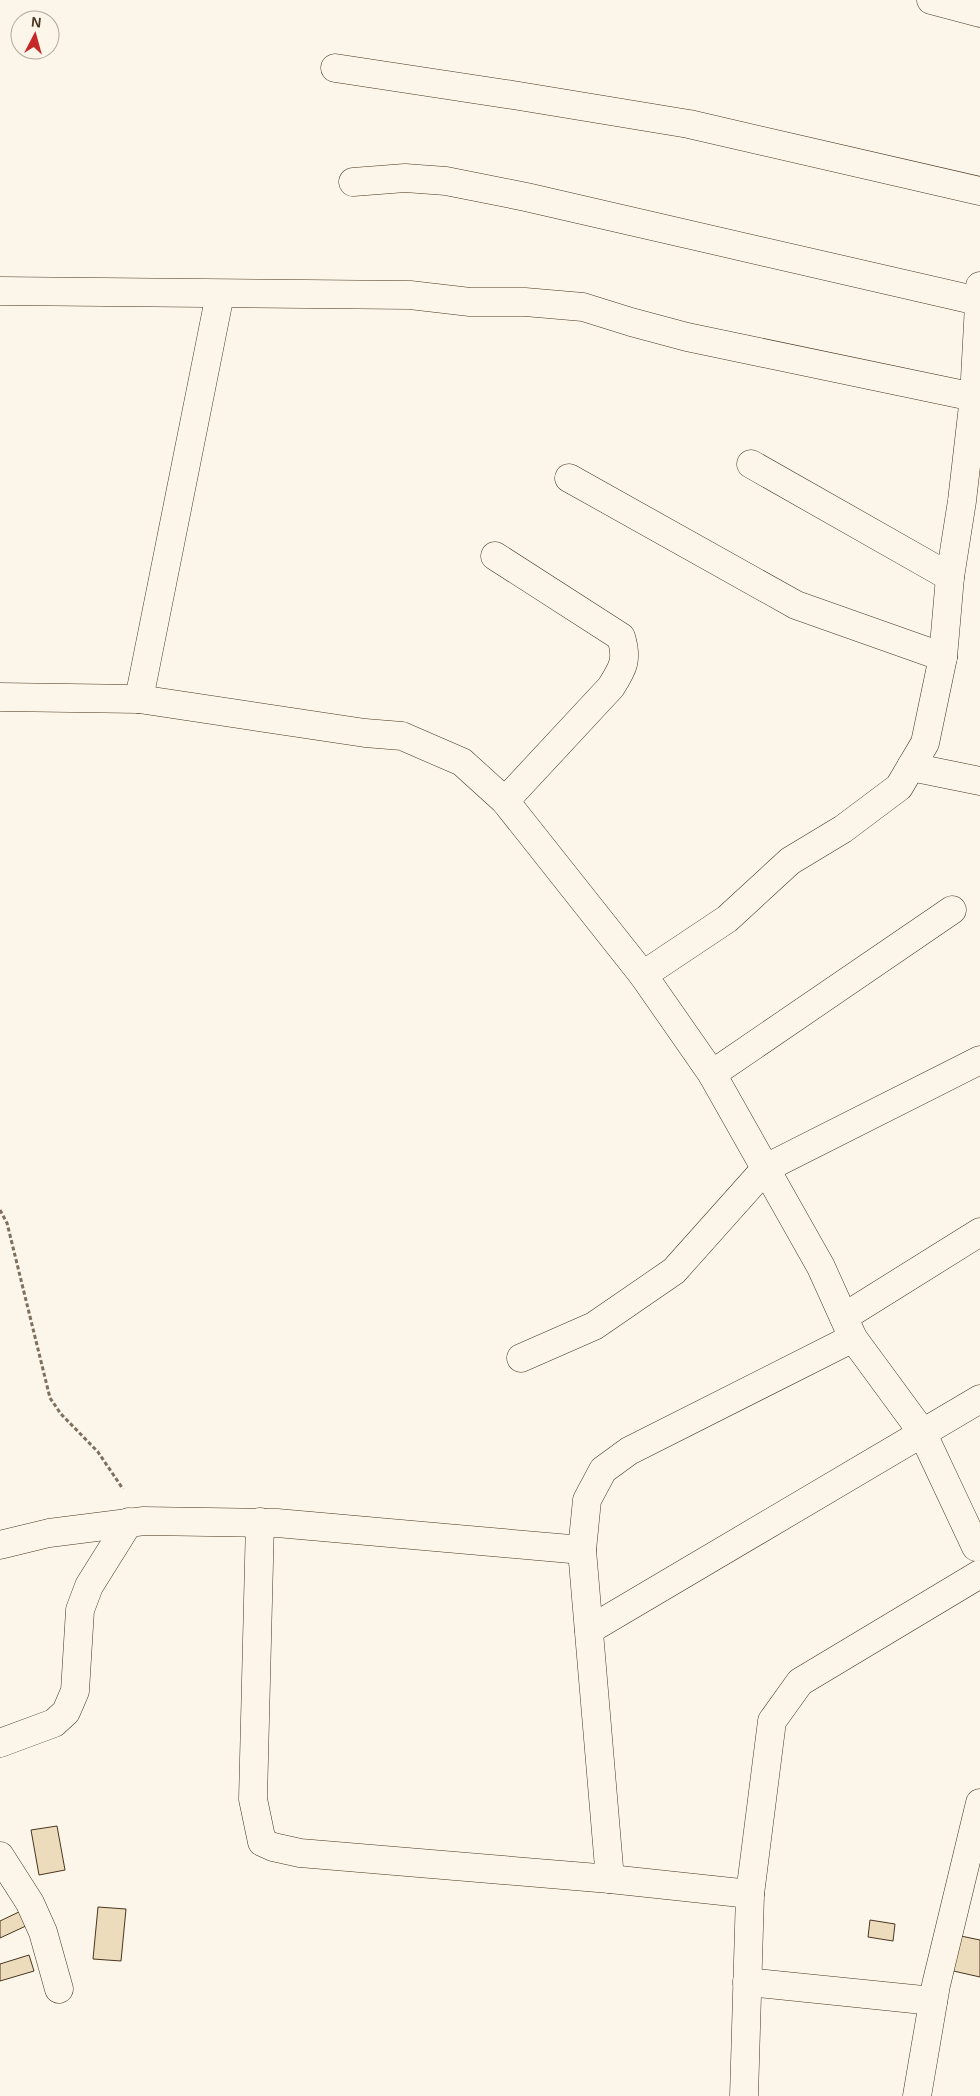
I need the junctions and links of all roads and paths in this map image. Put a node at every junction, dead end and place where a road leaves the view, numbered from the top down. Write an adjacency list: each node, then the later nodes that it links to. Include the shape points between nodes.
1 (931, 0): 2 (street)
2 (980, 13)
3 (334, 68): 5 (street, via 689,124)
4 (353, 182): 8 (street, via 405,178 446,181)
5 (980, 191)
6 (0, 290): 7 (street)
7 (220, 294): 9 (street, via 410,295 470,302 583,307 687,337); 16 (street)
8 (979, 294): 9 (street)
9 (974, 397): 13 (street)
10 (751, 464): 13 (street)
11 (569, 478): 14 (street, via 796,605)
12 (495, 556): 19 (street, via 621,637 625,651 624,667 611,687)
13 (950, 577): 14 (street)
14 (943, 657): 17 (street, via 925,742)
15 (0, 697): 16 (street)
16 (139, 699): 19 (street, via 365,734 402,736 462,762)
17 (911, 767): 18 (street); 21 (street, via 899,787 843,829 790,861 727,919)
18 (980, 781)
19 (505, 800): 21 (street)
20 (952, 910): 23 (street)
21 (643, 975): 23 (street)
22 (980, 1060): 24 (street)
23 (712, 1074): 24 (street)
24 (766, 1168): 27 (street, via 821,1267); 28 (street, via 674,1271 594,1326)
25 (0, 1210): 31 (path, via 7,1223 50,1398 60,1414 98,1452)
26 (980, 1232): 27 (street)
27 (848, 1327): 30 (street); 34 (street, via 629,1451 603,1470 587,1500)
28 (521, 1358)
29 (980, 1399): 30 (street)
30 (922, 1432): 35 (street); 37 (street)
31 (137, 1521): 32 (street); 33 (street, via 49,1533); 38 (street, via 93,1579 80,1610 75,1691 66,1712 54,1724)
32 (260, 1522): 34 (street); 41 (street, via 253,1799 262,1842 273,1848 300,1853)
33 (0, 1544)
34 (582, 1550): 37 (street)
35 (979, 1550)
36 (980, 1574): 42 (street, via 800,1682 794,1690 772,1721)
37 (589, 1630): 41 (street)
38 (0, 1743)
39 (980, 1804): 45 (street)
40 (0, 1856): 44 (street, via 30,1902 43,1932)
41 (610, 1879): 42 (street)
42 (750, 1894): 43 (street)
43 (747, 1982): 45 (street); 46 (street)
44 (59, 1989)
45 (933, 2000): 47 (street)
46 (744, 2096)
47 (917, 2096)

